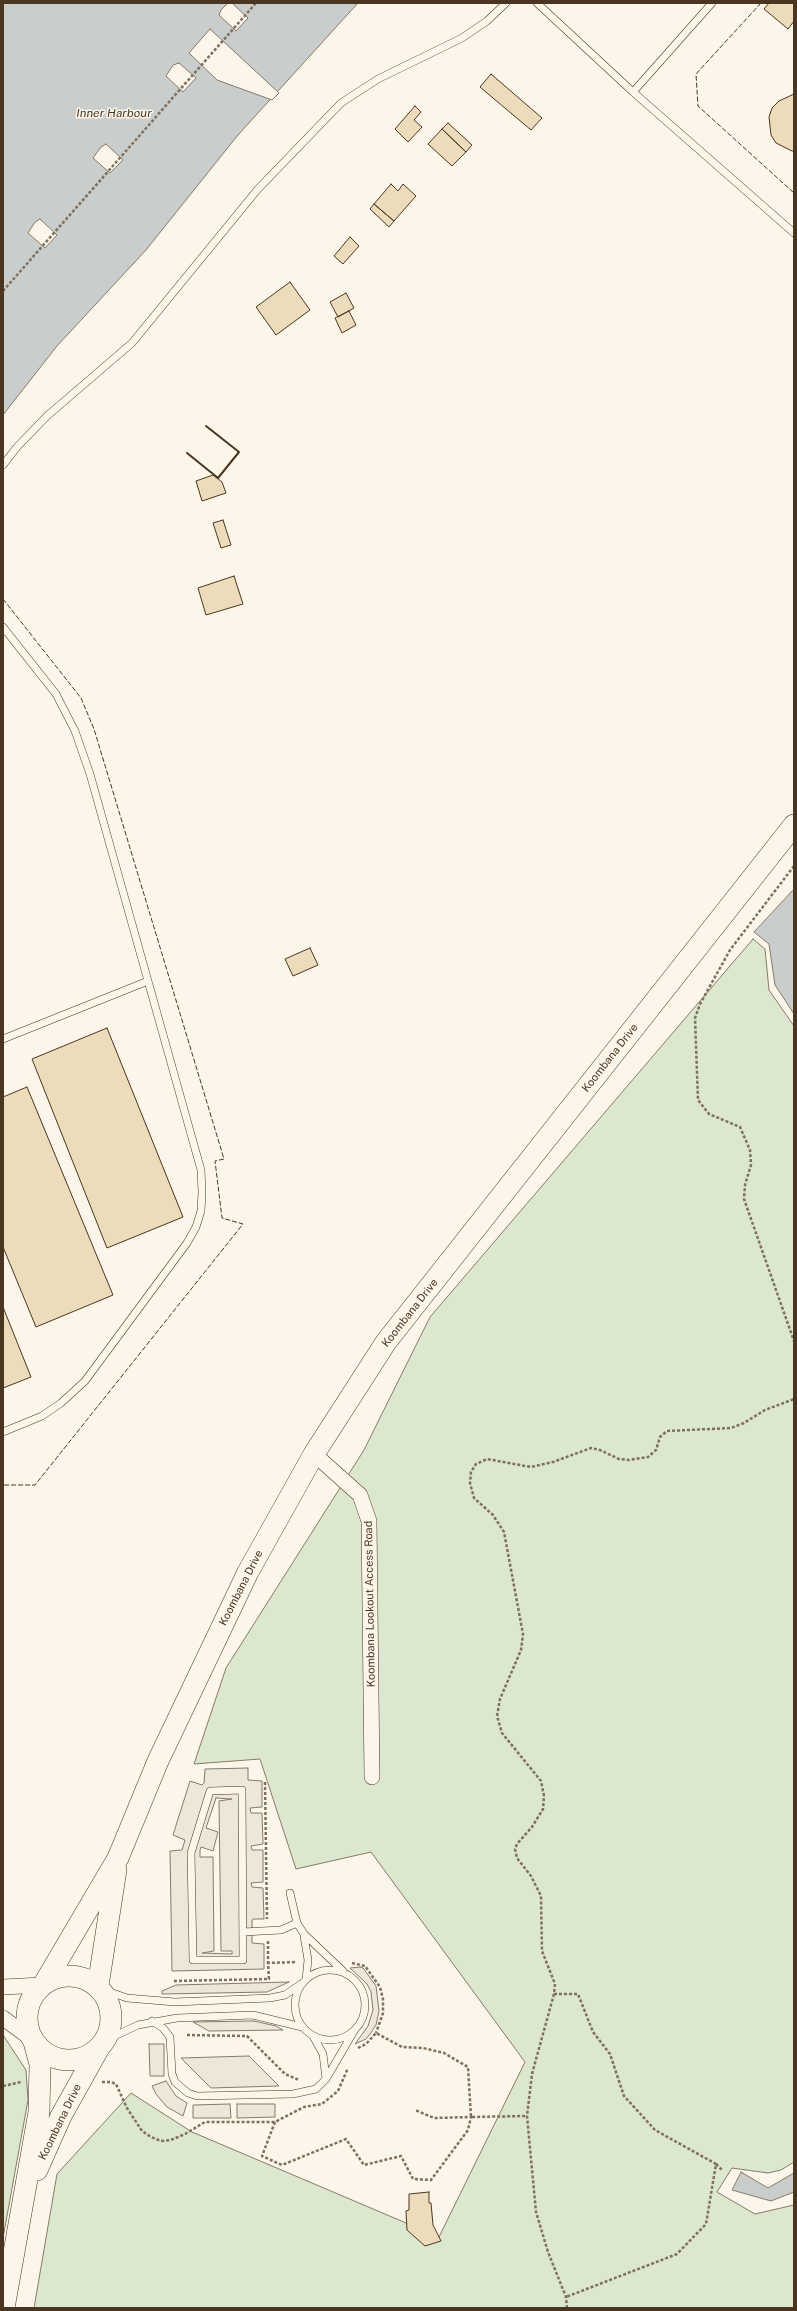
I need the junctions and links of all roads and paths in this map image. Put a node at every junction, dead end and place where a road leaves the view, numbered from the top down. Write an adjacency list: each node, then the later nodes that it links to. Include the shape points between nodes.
1 (256, 3): 7 (path)
2 (506, 3): 8 (lane, via 487,21 462,38 378,79 341,103 258,189 132,343 48,416)
3 (537, 3): 5 (lane)
4 (712, 3): 5 (lane)
5 (633, 92): 6 (lane)
6 (794, 233)
7 (3, 291)
8 (3, 465)
9 (3, 626): 12 (lane, via 56,694 75,731 90,774)
10 (794, 825): 17 (main road, Koombana Drive, via 386,1342)
11 (794, 866): 14 (path, via 730,950 695,1018 698,1100 709,1114 740,1127 750,1150 752,1165 745,1185 744,1199)
12 (148, 981): 13 (lane); 16 (lane, via 201,1170 202,1198 196,1227 187,1243 84,1382 61,1404 42,1416)
13 (3, 1039)
14 (794, 1341)
15 (794, 1399): 36 (path, via 765,1410 731,1428 667,1430 660,1437 656,1450 648,1457 629,1460 592,1448 531,1467 487,1460 476,1464 471,1472 470,1483 474,1498 493,1515 504,1532 523,1634 521,1650 500,1699 497,1716 502,1733 541,1781 543,1810 515,1849 517,1858 531,1876 541,1896 542,1950 555,1984)
16 (3, 1432)
17 (314, 1454): 18 (street, Koombana Lookout Access Road, via 357,1491 370,1521); 20 (main road, Koombana Drive, via 248,1572 199,1671)
18 (372, 1777)
19 (265, 1782): 22 (path)
20 (118, 1858): 33 (main road, Koombana Drive); 35 (main road, Koombana Drive)
21 (290, 1893): 23 (lane)
22 (267, 1920)
23 (297, 1923): 24 (lane, via 281,1930); 25 (lane)
24 (243, 1932): 24 (lane, via 244,1960 193,1960 191,1853 210,1791 242,1790)
25 (304, 1934): 30 (lane); 32 (lane, via 308,1960)
26 (268, 1941): 29 (path)
27 (300, 1962): 29 (path)
28 (348, 1962): 41 (path, via 365,1966 380,1988 383,2013)
29 (268, 1963): 31 (path, via 269,1979)
30 (345, 1972): 32 (lane, via 324,1970); 40 (lane, via 359,1985 365,1996 364,2015)
31 (174, 1981)
32 (304, 1981): 35 (lane, via 285,1995 270,1998 175,2002 126,1998); 39 (lane, via 295,2005)
33 (43, 1984): 34 (street); 35 (main road, via 66,1975 83,1978); 45 (main road, via 28,2005 26,2017)
34 (3, 1987)
35 (99, 1988): 46 (main road, via 111,2009 109,2031)
36 (554, 1994): 53 (path, via 532,2074); 55 (path, via 578,1994 593,2032 610,2054 624,2096 655,2130)
37 (3, 2018): 45 (street)
38 (152, 2021): 39 (lane, via 253,2015); 46 (lane, via 138,2025); 48 (lane, via 163,2028 170,2037 172,2074 175,2082 188,2093 197,2096 293,2094 316,2089)
39 (302, 2027): 43 (lane)
40 (354, 2031): 43 (lane, via 345,2038 334,2040); 48 (lane)
41 (376, 2033)
42 (187, 2034): 47 (path, via 247,2036 285,2074 296,2080)
43 (313, 2036): 48 (lane, via 323,2054)
44 (390, 2040): 54 (path, via 402,2047 423,2048 444,2054 468,2067)
45 (34, 2041): 46 (main road, via 43,2052 54,2058 67,2060 86,2056); 57 (main road, Koombana Drive, via 40,2064 39,2112)
46 (103, 2043): 57 (main road, Koombana Drive, via 61,2116)
47 (306, 2078)
48 (326, 2079)
49 (28, 2083): 51 (path)
50 (100, 2083): 54 (path, via 116,2084 135,2123 150,2137 161,2141 185,2134 205,2122 275,2122 262,2156 282,2165 346,2139 364,2165 401,2156 413,2179 431,2180 468,2130)
51 (3, 2086)
52 (415, 2110): 54 (path, via 434,2118)
53 (527, 2116): 54 (path); 58 (path, via 536,2212)
54 (471, 2117)
55 (716, 2164): 56 (path); 58 (path, via 706,2224 677,2254)
56 (723, 2172)
57 (24, 2200): 59 (main road, Koombana Drive)
58 (566, 2297): 60 (path)
59 (4, 2308)
60 (567, 2308)

